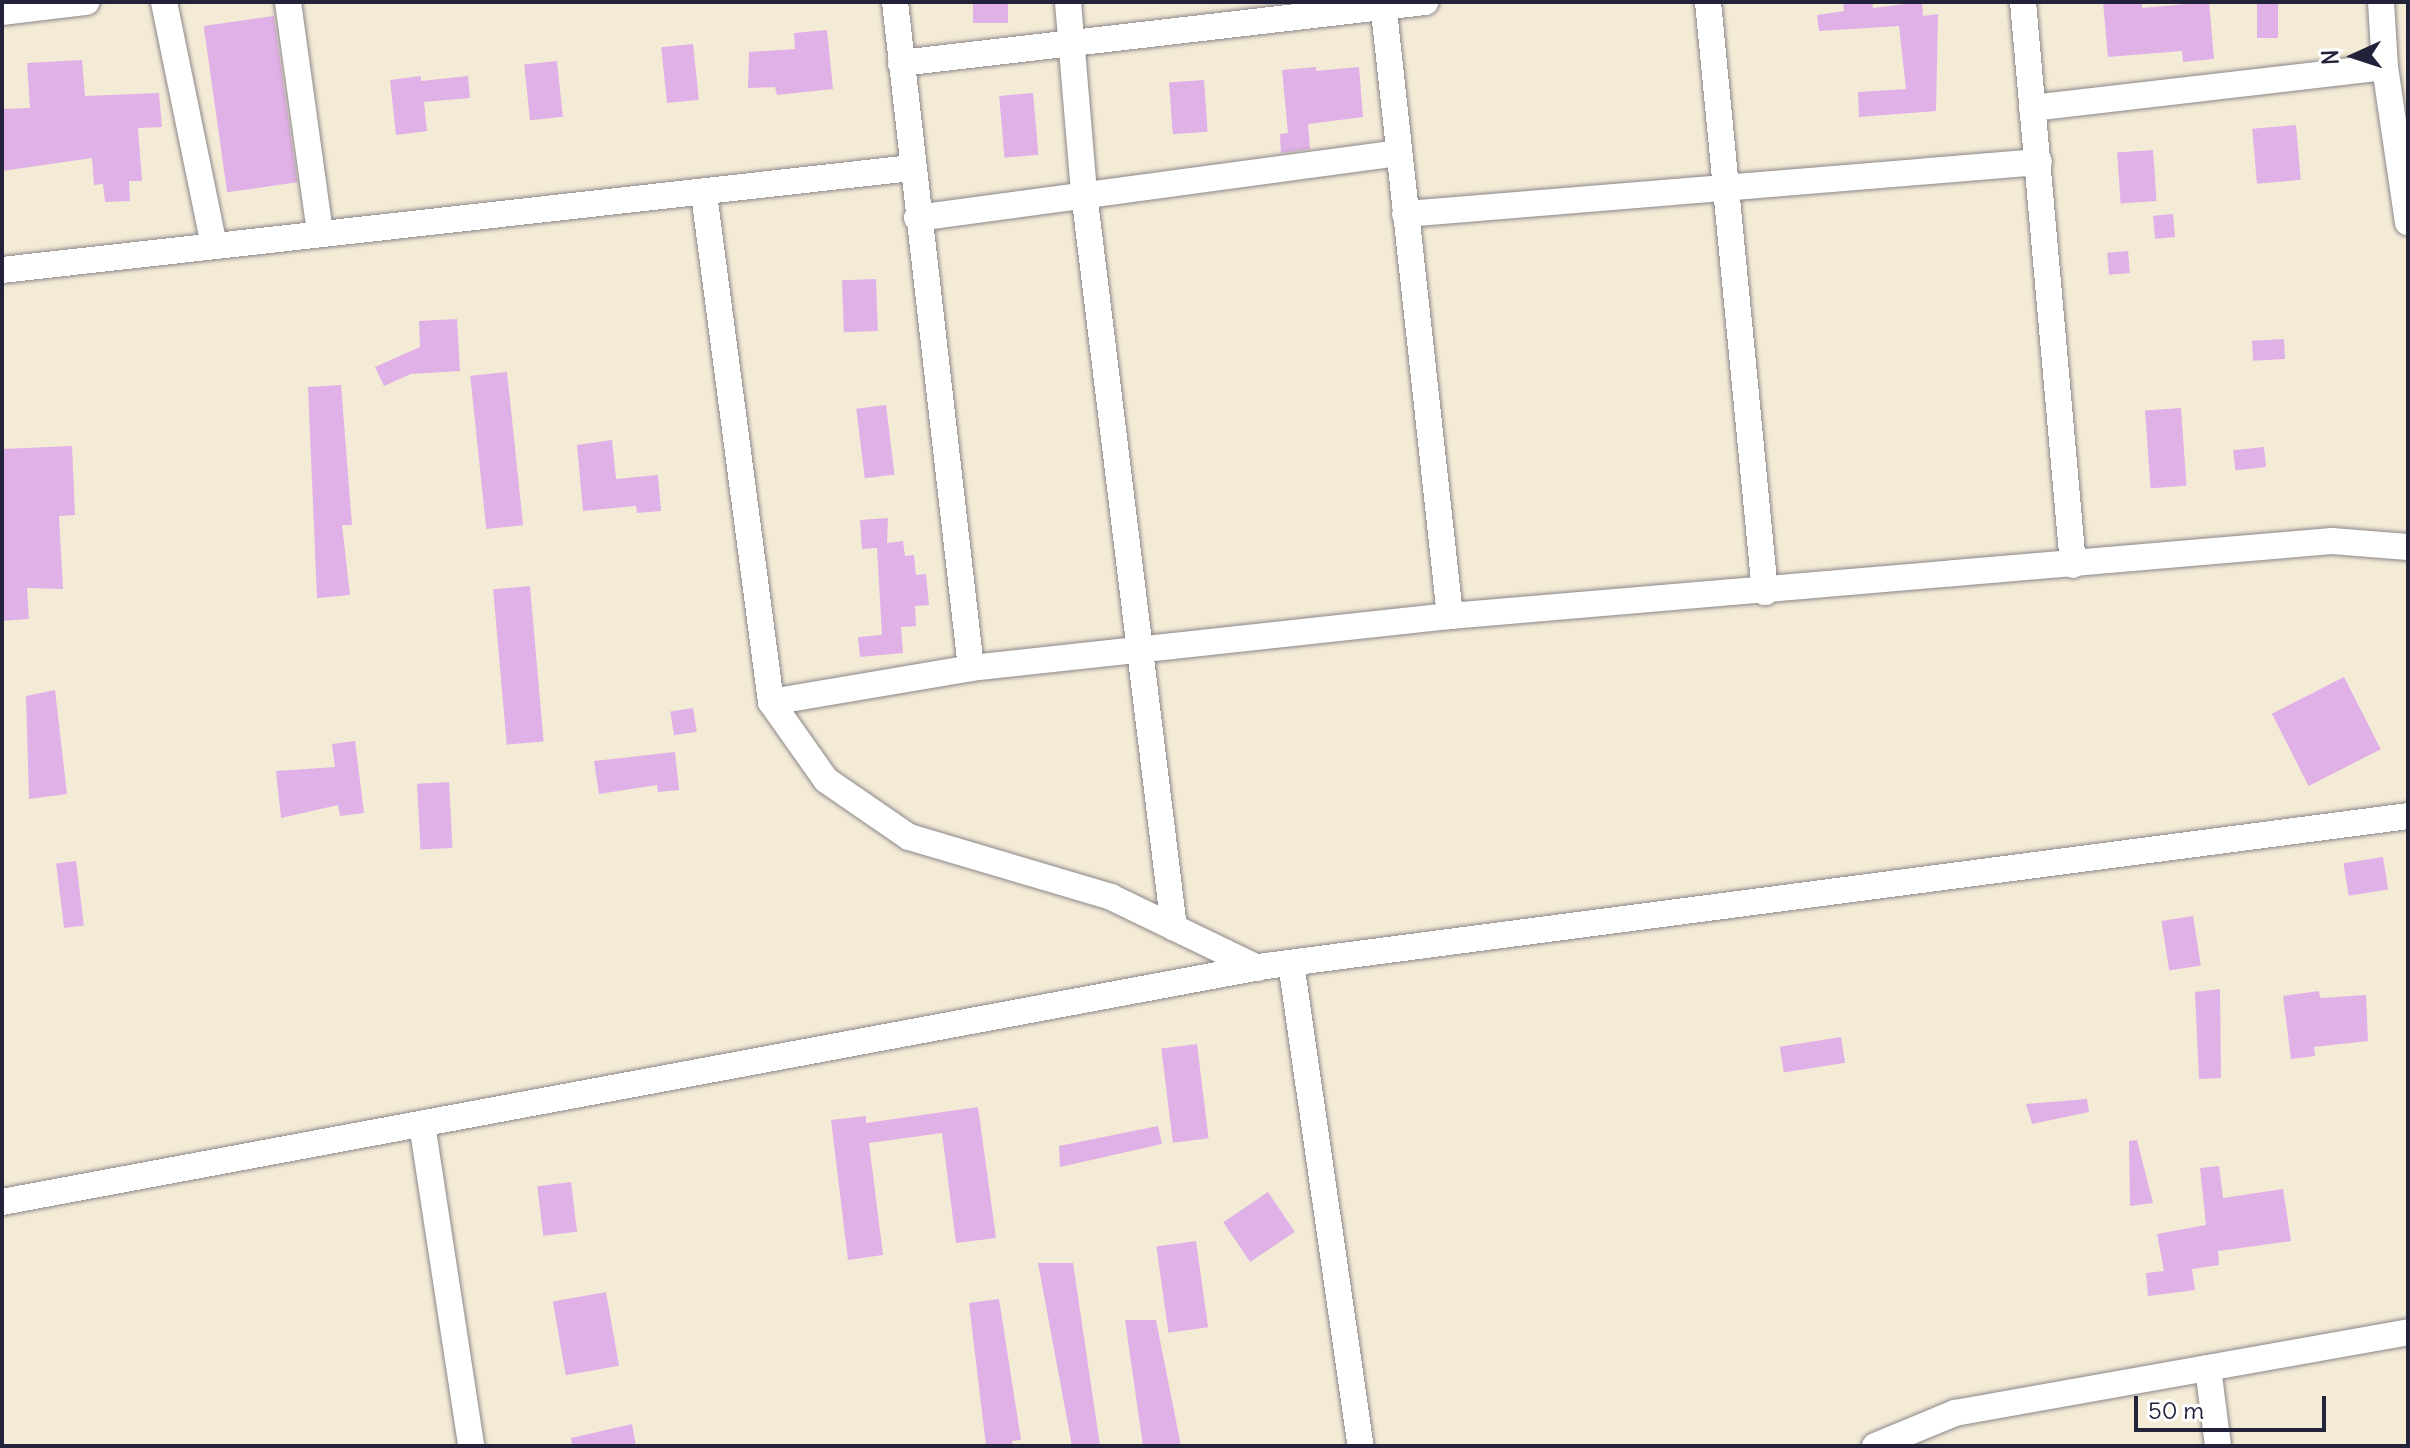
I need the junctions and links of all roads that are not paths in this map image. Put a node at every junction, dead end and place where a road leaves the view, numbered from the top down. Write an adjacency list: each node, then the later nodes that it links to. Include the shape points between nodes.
1 (86, 2): 11 (street)
2 (164, 2): 26 (street)
3 (288, 2): 25 (street)
4 (895, 2): 13 (street)
5 (1068, 2): 12 (street)
6 (1425, 2): 10 (street)
7 (1708, 2): 19 (street)
8 (2023, 2): 15 (street)
9 (2381, 2): 14 (street)
10 (1384, 4): 12 (street); 16 (street)
11 (2, 12)
12 (1070, 41): 13 (street); 20 (street)
13 (901, 63): 18 (street)
14 (2385, 67): 15 (street); 24 (street)
15 (2032, 108): 17 (street)
16 (1398, 153): 20 (street); 22 (street)
17 (2039, 162): 19 (street); 29 (street)
18 (912, 168): 21 (street); 23 (street)
19 (1724, 185): 22 (street); 30 (street)
20 (1084, 193): 23 (street); 32 (street)
21 (704, 194): 25 (street); 34 (street)
22 (1405, 214): 31 (street)
23 (917, 218): 33 (street)
24 (2408, 222)
25 (320, 232): 26 (street)
26 (214, 245): 27 (street)
27 (2, 270)
28 (2408, 547): 29 (street, via 2332,541)
29 (2073, 565): 30 (street)
30 (1765, 592): 31 (street)
31 (1450, 616): 32 (street)
32 (1139, 651): 33 (street); 36 (street)
33 (971, 668): 34 (street)
34 (771, 702): 36 (street, via 826,780 909,837 1068,881)
35 (2408, 816): 37 (street)
36 (1174, 928): 38 (street)
37 (1291, 963): 38 (street); 45 (street)
38 (1258, 968): 39 (street)
39 (422, 1124): 40 (street); 44 (street)
40 (2, 1202)
41 (2408, 1332): 42 (street)
42 (2208, 1368): 43 (street, via 1955,1413); 47 (street)
43 (1916, 1436): 46 (street)
44 (471, 1446)
45 (1361, 1446)
46 (1875, 1446)
47 (2218, 1446)

